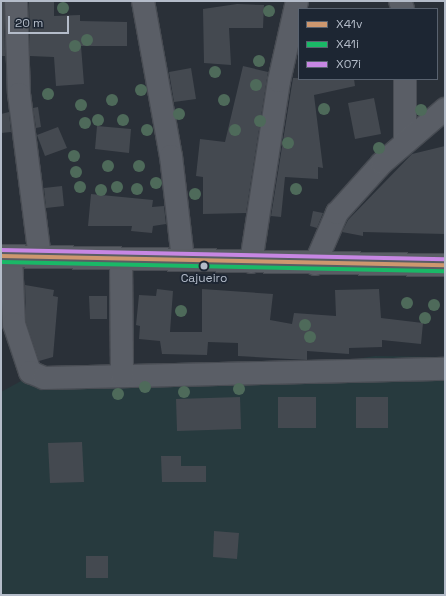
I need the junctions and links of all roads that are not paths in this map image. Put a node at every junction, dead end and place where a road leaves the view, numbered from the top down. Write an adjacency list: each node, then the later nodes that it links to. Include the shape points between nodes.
1 (16, 1): 8 (street, via 19,94)
2 (142, 1): 10 (street, via 171,156)
3 (297, 1): 11 (street, via 278,81)
4 (405, 80): 6 (street)
5 (445, 109): 6 (street)
6 (404, 142): 12 (street, via 337,213)
7 (6, 256): 8 (street); 14 (street)
8 (40, 257): 9 (street)
9 (121, 259): 10 (street); 16 (street)
10 (183, 259): 11 (street)
11 (251, 262): 12 (street)
12 (315, 264): 13 (street)
13 (445, 265)
14 (6, 280): 16 (street, via 14,324 30,372 44,378)
15 (445, 369): 16 (street)
16 (122, 376)

